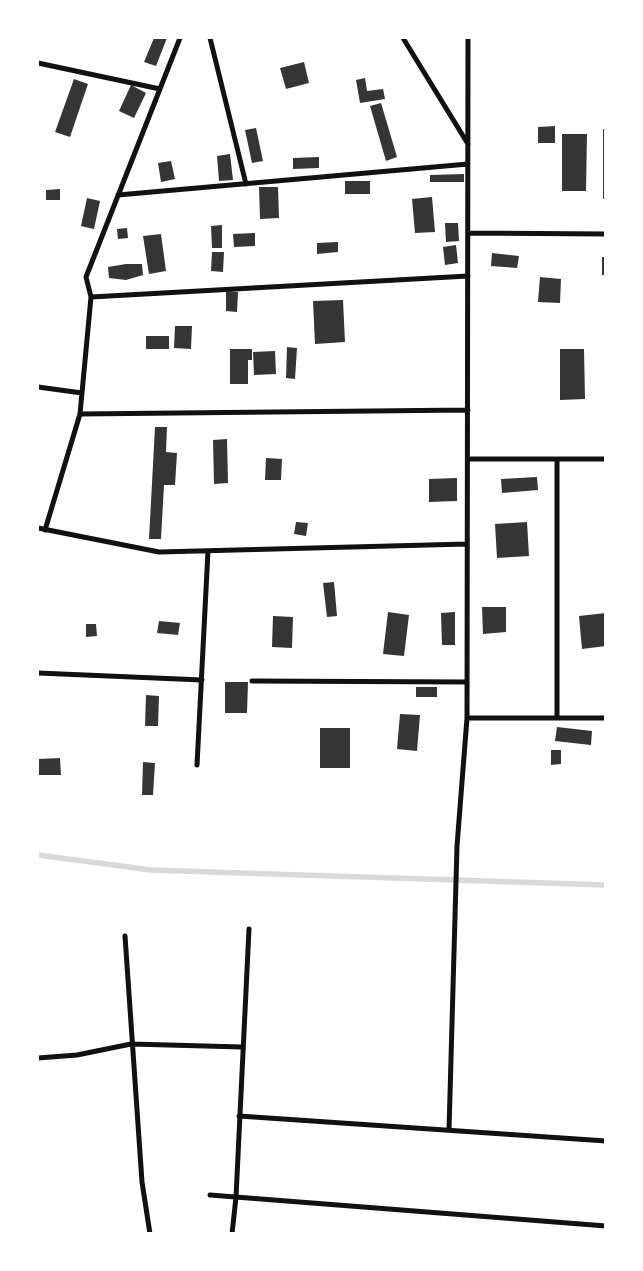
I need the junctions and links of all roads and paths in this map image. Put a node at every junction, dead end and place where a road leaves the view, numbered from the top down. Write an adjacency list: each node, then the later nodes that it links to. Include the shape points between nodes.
1 (180, 38): 6 (street)
2 (210, 38): 9 (street)
3 (403, 38): 7 (street)
4 (468, 38): 7 (street)
5 (38, 63): 6 (street)
6 (160, 89): 10 (street)
7 (468, 144): 8 (street)
8 (468, 164): 9 (street); 11 (street)
9 (246, 184): 10 (street)
10 (118, 195): 14 (street, via 86,278)
11 (468, 233): 12 (street); 13 (street)
12 (606, 234)
13 (468, 276): 14 (street); 17 (street)
14 (91, 297): 16 (street)
15 (38, 387): 16 (street)
16 (82, 393): 18 (street)
17 (468, 410): 18 (street); 19 (street)
18 (80, 414): 23 (street)
19 (468, 459): 20 (street); 24 (street)
20 (557, 459): 21 (street); 31 (street)
21 (606, 459)
22 (38, 528): 23 (street)
23 (45, 530): 25 (street, via 159,552)
24 (468, 544): 25 (street); 29 (street)
25 (208, 551): 27 (street)
26 (38, 673): 27 (street)
27 (202, 680): 33 (street)
28 (252, 681): 29 (street)
29 (467, 682): 30 (street)
30 (467, 718): 31 (street); 40 (street, via 457,846)
31 (557, 718): 32 (street)
32 (606, 718)
33 (197, 766)
34 (249, 929): 37 (street)
35 (125, 936): 36 (street)
36 (131, 1044): 37 (street); 38 (street, via 77,1055); 45 (street, via 142,1182)
37 (242, 1047): 39 (street)
38 (38, 1058)
39 (239, 1116): 40 (street); 43 (street)
40 (449, 1130): 41 (street)
41 (606, 1141)
42 (210, 1195): 43 (street)
43 (236, 1197): 44 (street); 46 (street)
44 (606, 1226)
45 (150, 1234)
46 (232, 1234)

